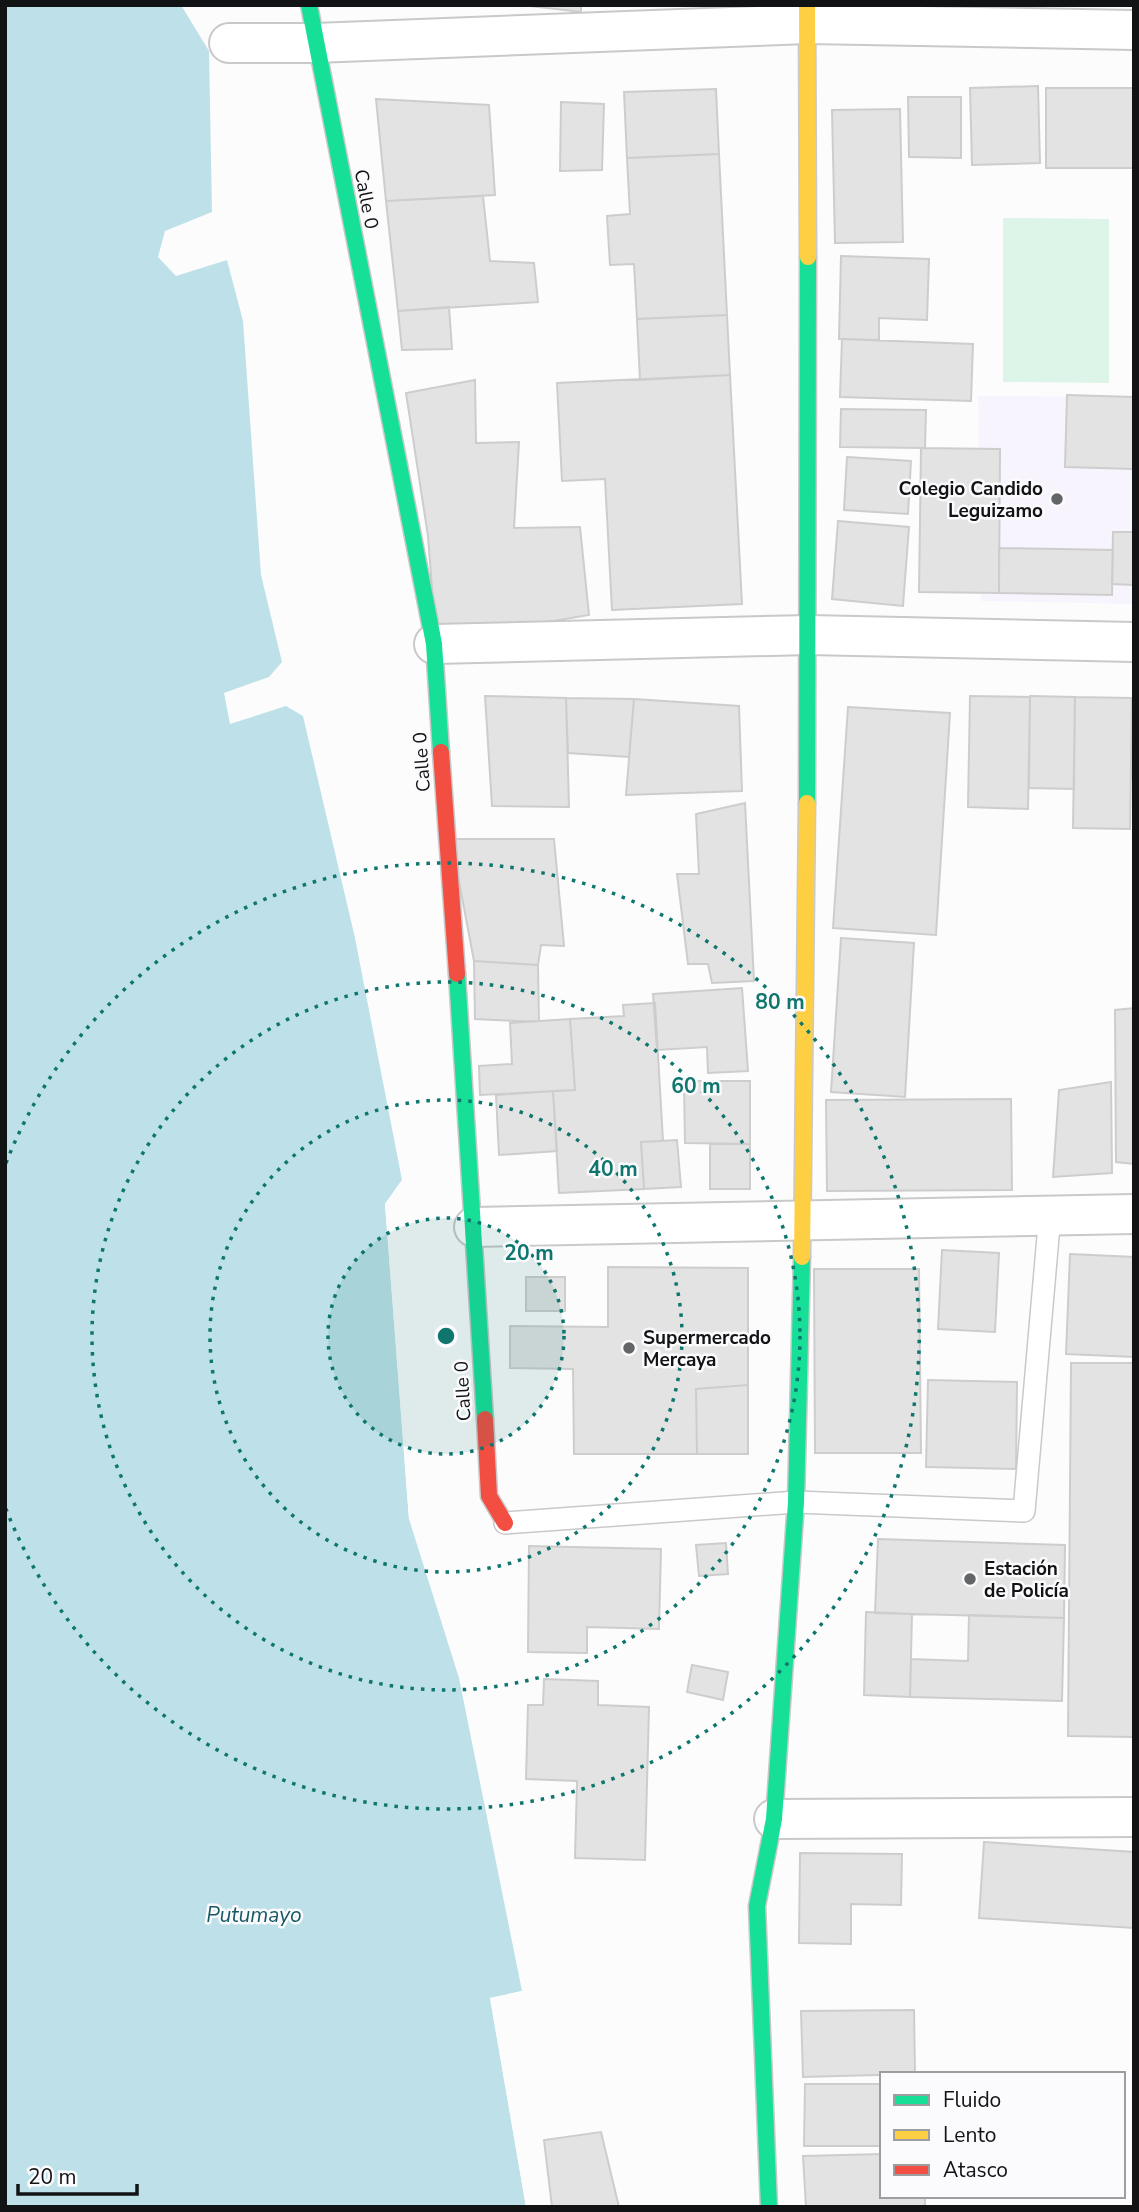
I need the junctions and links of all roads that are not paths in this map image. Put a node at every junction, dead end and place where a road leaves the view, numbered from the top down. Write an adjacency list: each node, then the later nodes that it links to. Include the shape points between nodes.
1 (309, 5): 5 (street, Calle 0)
2 (808, 15): 3 (street); 5 (street); 6 (street)
3 (1134, 30)
4 (229, 43): 5 (street)
5 (315, 43): 8 (street, Calle 0)
6 (809, 635): 7 (street); 8 (street); 11 (street)
7 (1134, 642)
8 (434, 644): 12 (street, Calle 0)
9 (1050, 1214): 10 (street); 11 (street); 13 (lane, via 1024,1511)
10 (1134, 1214)
11 (803, 1223): 12 (street); 13 (street)
12 (474, 1227): 14 (street, Calle 0, via 489,1496)
13 (796, 1502): 14 (lane); 16 (street)
14 (505, 1523)
15 (1134, 1817): 16 (street)
16 (774, 1819): 17 (street, via 757,1906)
17 (769, 2207)

